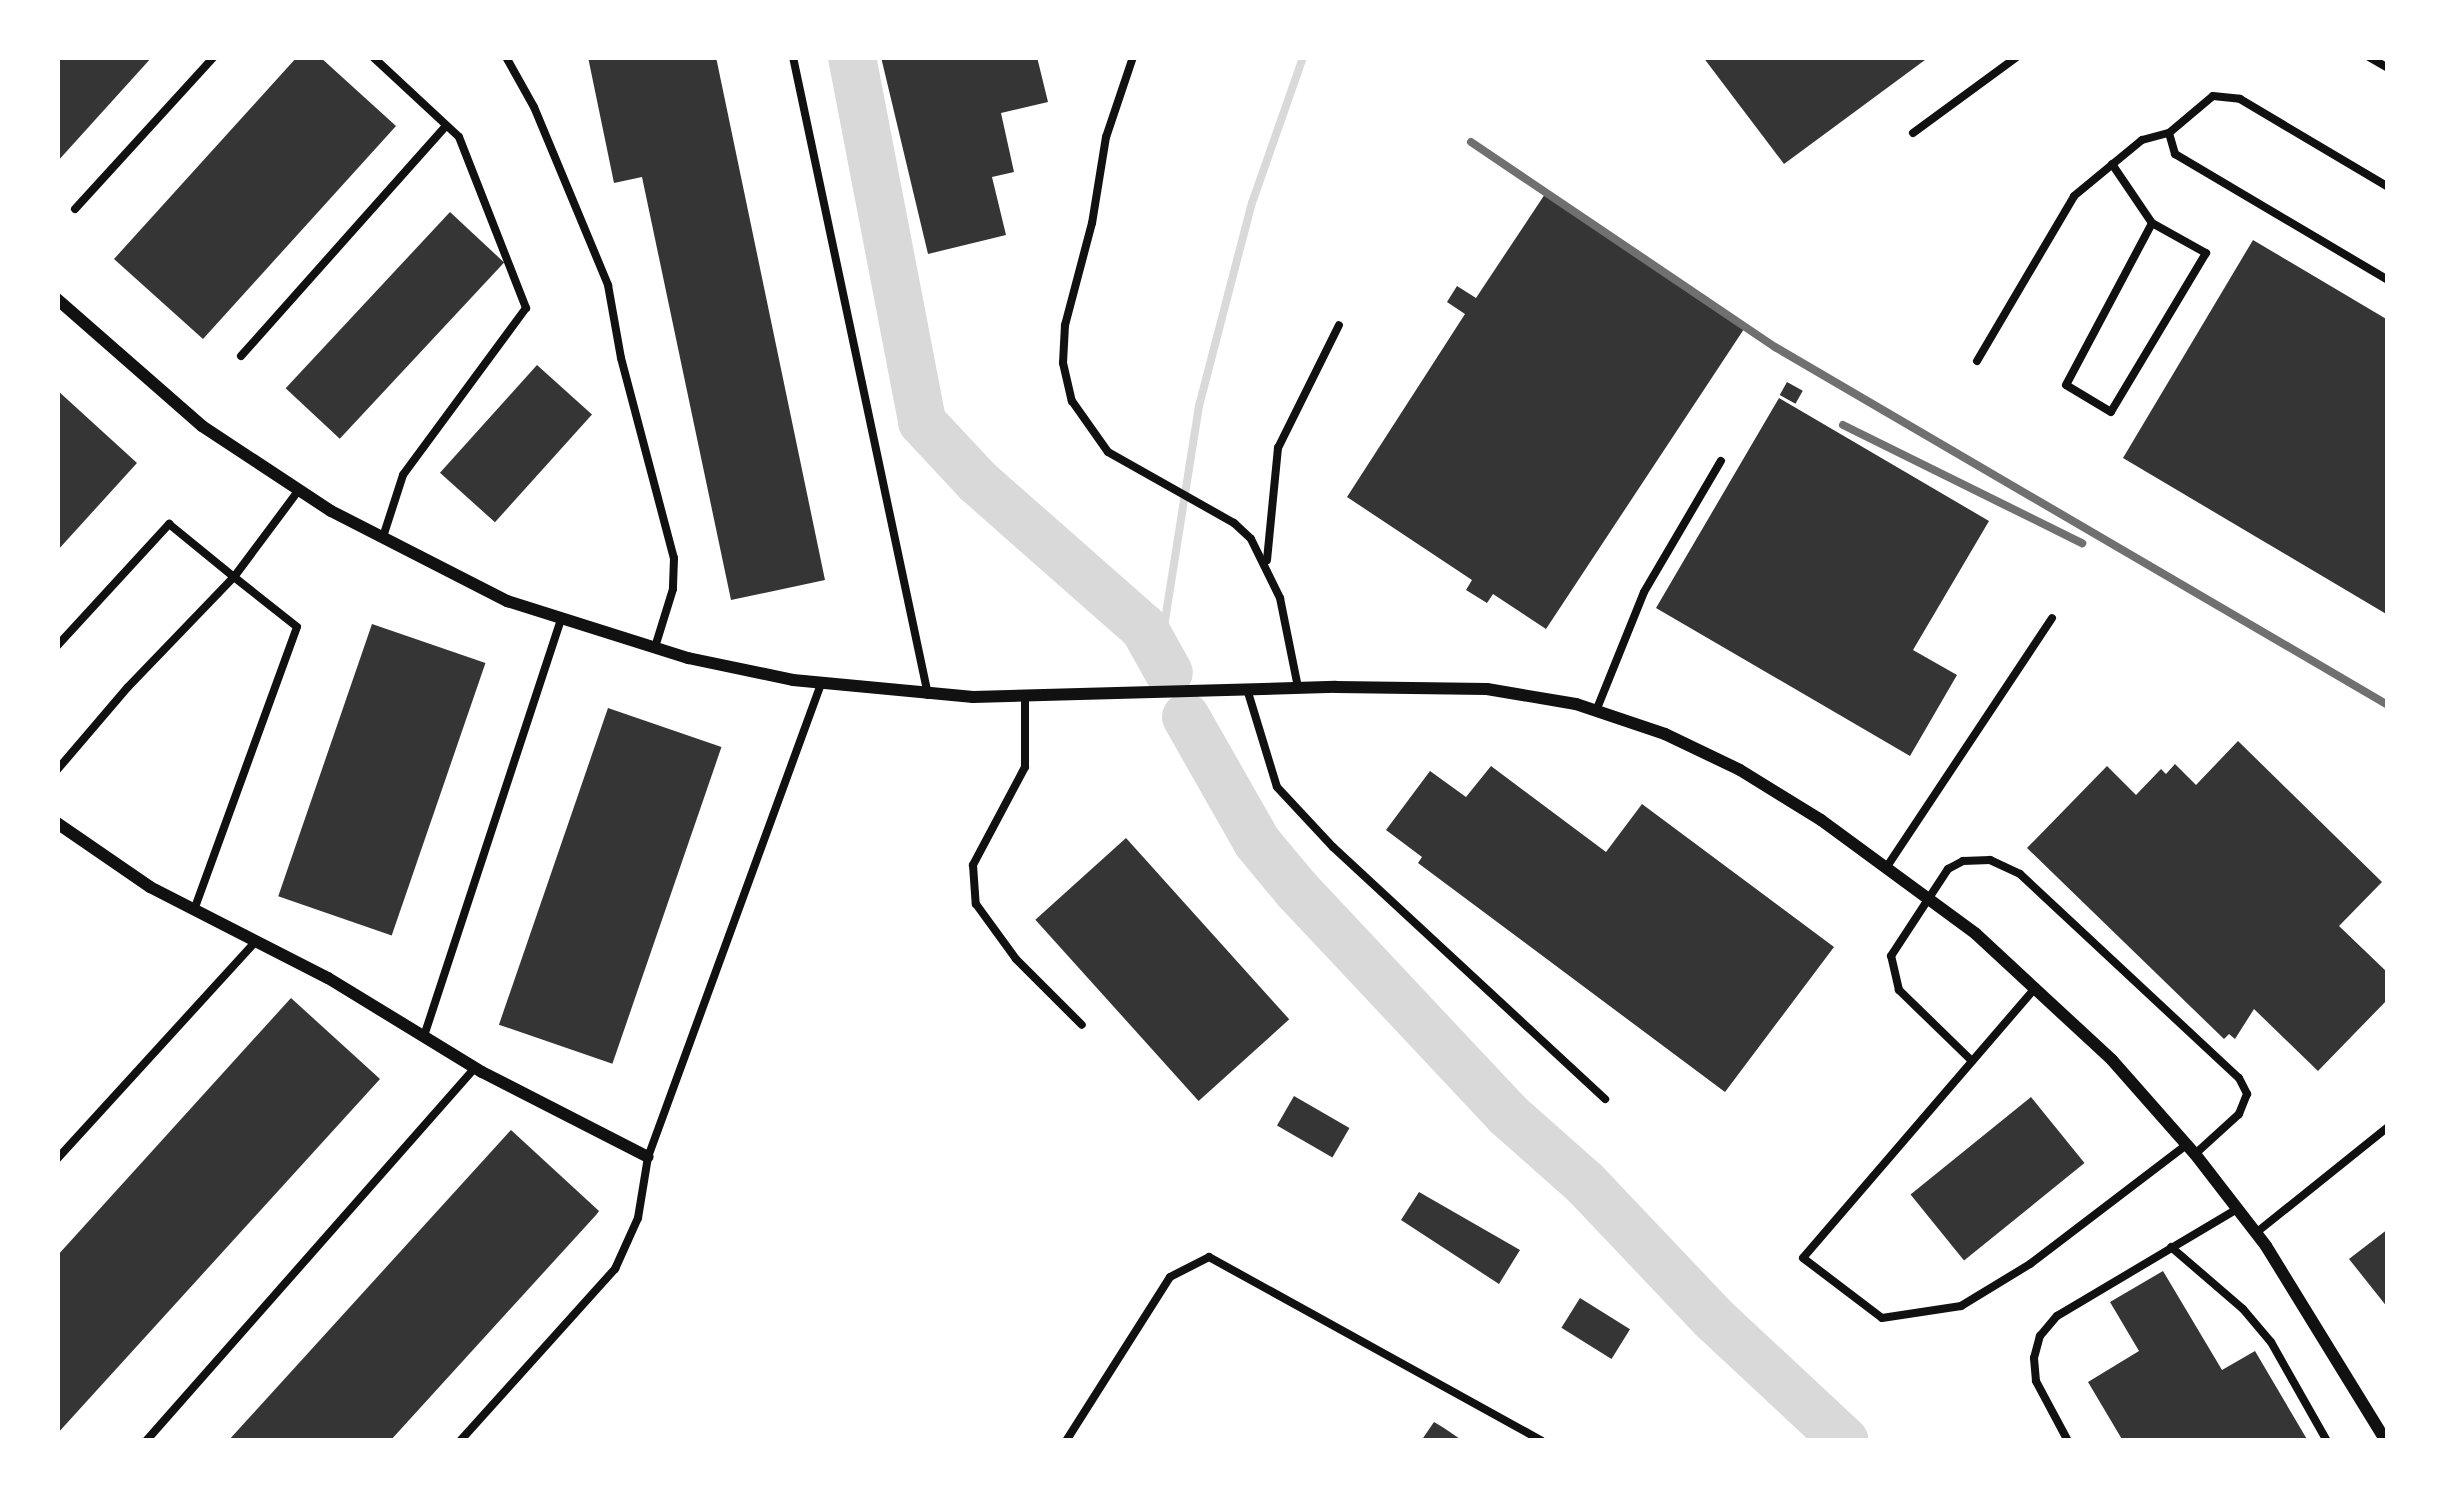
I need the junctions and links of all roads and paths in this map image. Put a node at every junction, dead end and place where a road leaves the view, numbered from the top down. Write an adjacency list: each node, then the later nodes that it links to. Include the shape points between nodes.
1 (214, 57): 14 (lane)
2 (373, 57): 9 (lane)
3 (506, 57): 29 (lane, via 608,285 674,558)
4 (793, 57): 33 (lane)
5 (1133, 57): 24 (lane, via 1106,137 1065,325 1072,401 1108,452 1234,523)
6 (2018, 57): 10 (lane)
7 (2369, 57): 8 (lane)
8 (2388, 68)
9 (446, 126): 19 (lane); 23 (lane, via 459,137 526,308 403,475)
10 (1913, 133)
11 (2169, 133): 12 (lane, via 2142,140); 13 (lane, via 2213,96 2240,99); 16 (lane, via 2175,154)
12 (2113, 164): 15 (lane); 20 (lane, via 2074,196)
13 (2388, 188)
14 (75, 209)
15 (2152, 223): 15 (lane, via 2066,385 2111,412 2206,253)
16 (2388, 280)
17 (57, 299): 22 (street, via 202,426)
18 (1339, 325): 24 (lane, via 1278,448)
19 (241, 356)
20 (1977, 361)
21 (1721, 460): 35 (lane, via 1644,592)
22 (298, 491): 23 (street); 25 (lane)
23 (383, 539): 27 (street)
24 (1267, 562): 31 (lane)
25 (234, 577): 28 (lane, via 169,524); 36 (lane); 40 (lane, via 297,627)
26 (2052, 618): 38 (lane)
27 (560, 620): 29 (street); 44 (lane)
28 (57, 646)
29 (655, 648): 30 (street)
30 (821, 684): 33 (street); 50 (lane)
31 (1298, 688): 32 (street); 35 (street, via 1487,689)
32 (1246, 689): 34 (street); 47 (lane, via 1277,788)
33 (928, 694): 34 (street)
34 (1024, 695): 43 (lane, via 1025,767 973,865 976,904)
35 (1596, 711): 38 (street, via 1740,770)
36 (57, 770)
37 (57, 824): 40 (street)
38 (1886, 868): 39 (street)
39 (1925, 896): 42 (street); 45 (lane, via 1891,956 1899,990); 49 (lane, via 1963,860 1990,860 2020,874 2132,975 2247,1094 2239,1114)
40 (194, 910): 41 (street)
41 (256, 941): 44 (street); 51 (lane)
42 (2037, 986): 45 (lane); 49 (street)
43 (1082, 1025)
44 (424, 1036): 46 (street)
45 (1972, 1061): 49 (lane, via 1803,1258 1882,1318 1961,1306)
46 (475, 1068): 50 (street); 55 (lane)
47 (1605, 1099)
48 (2388, 1127): 53 (lane)
49 (2191, 1149): 52 (street)
50 (648, 1156): 56 (lane, via 638,1218 615,1269)
51 (57, 1159)
52 (2237, 1209): 53 (street); 54 (lane)
53 (2256, 1233): 61 (street)
54 (2171, 1247): 59 (lane, via 2057,1316 2040,1336 2036,1381); 60 (lane, via 2272,1342)
55 (146, 1441)
56 (460, 1441)
57 (1066, 1441): 58 (lane, via 1170,1277 1209,1257)
58 (1542, 1441)
59 (2068, 1441)
60 (2326, 1441)
61 (2386, 1441)

